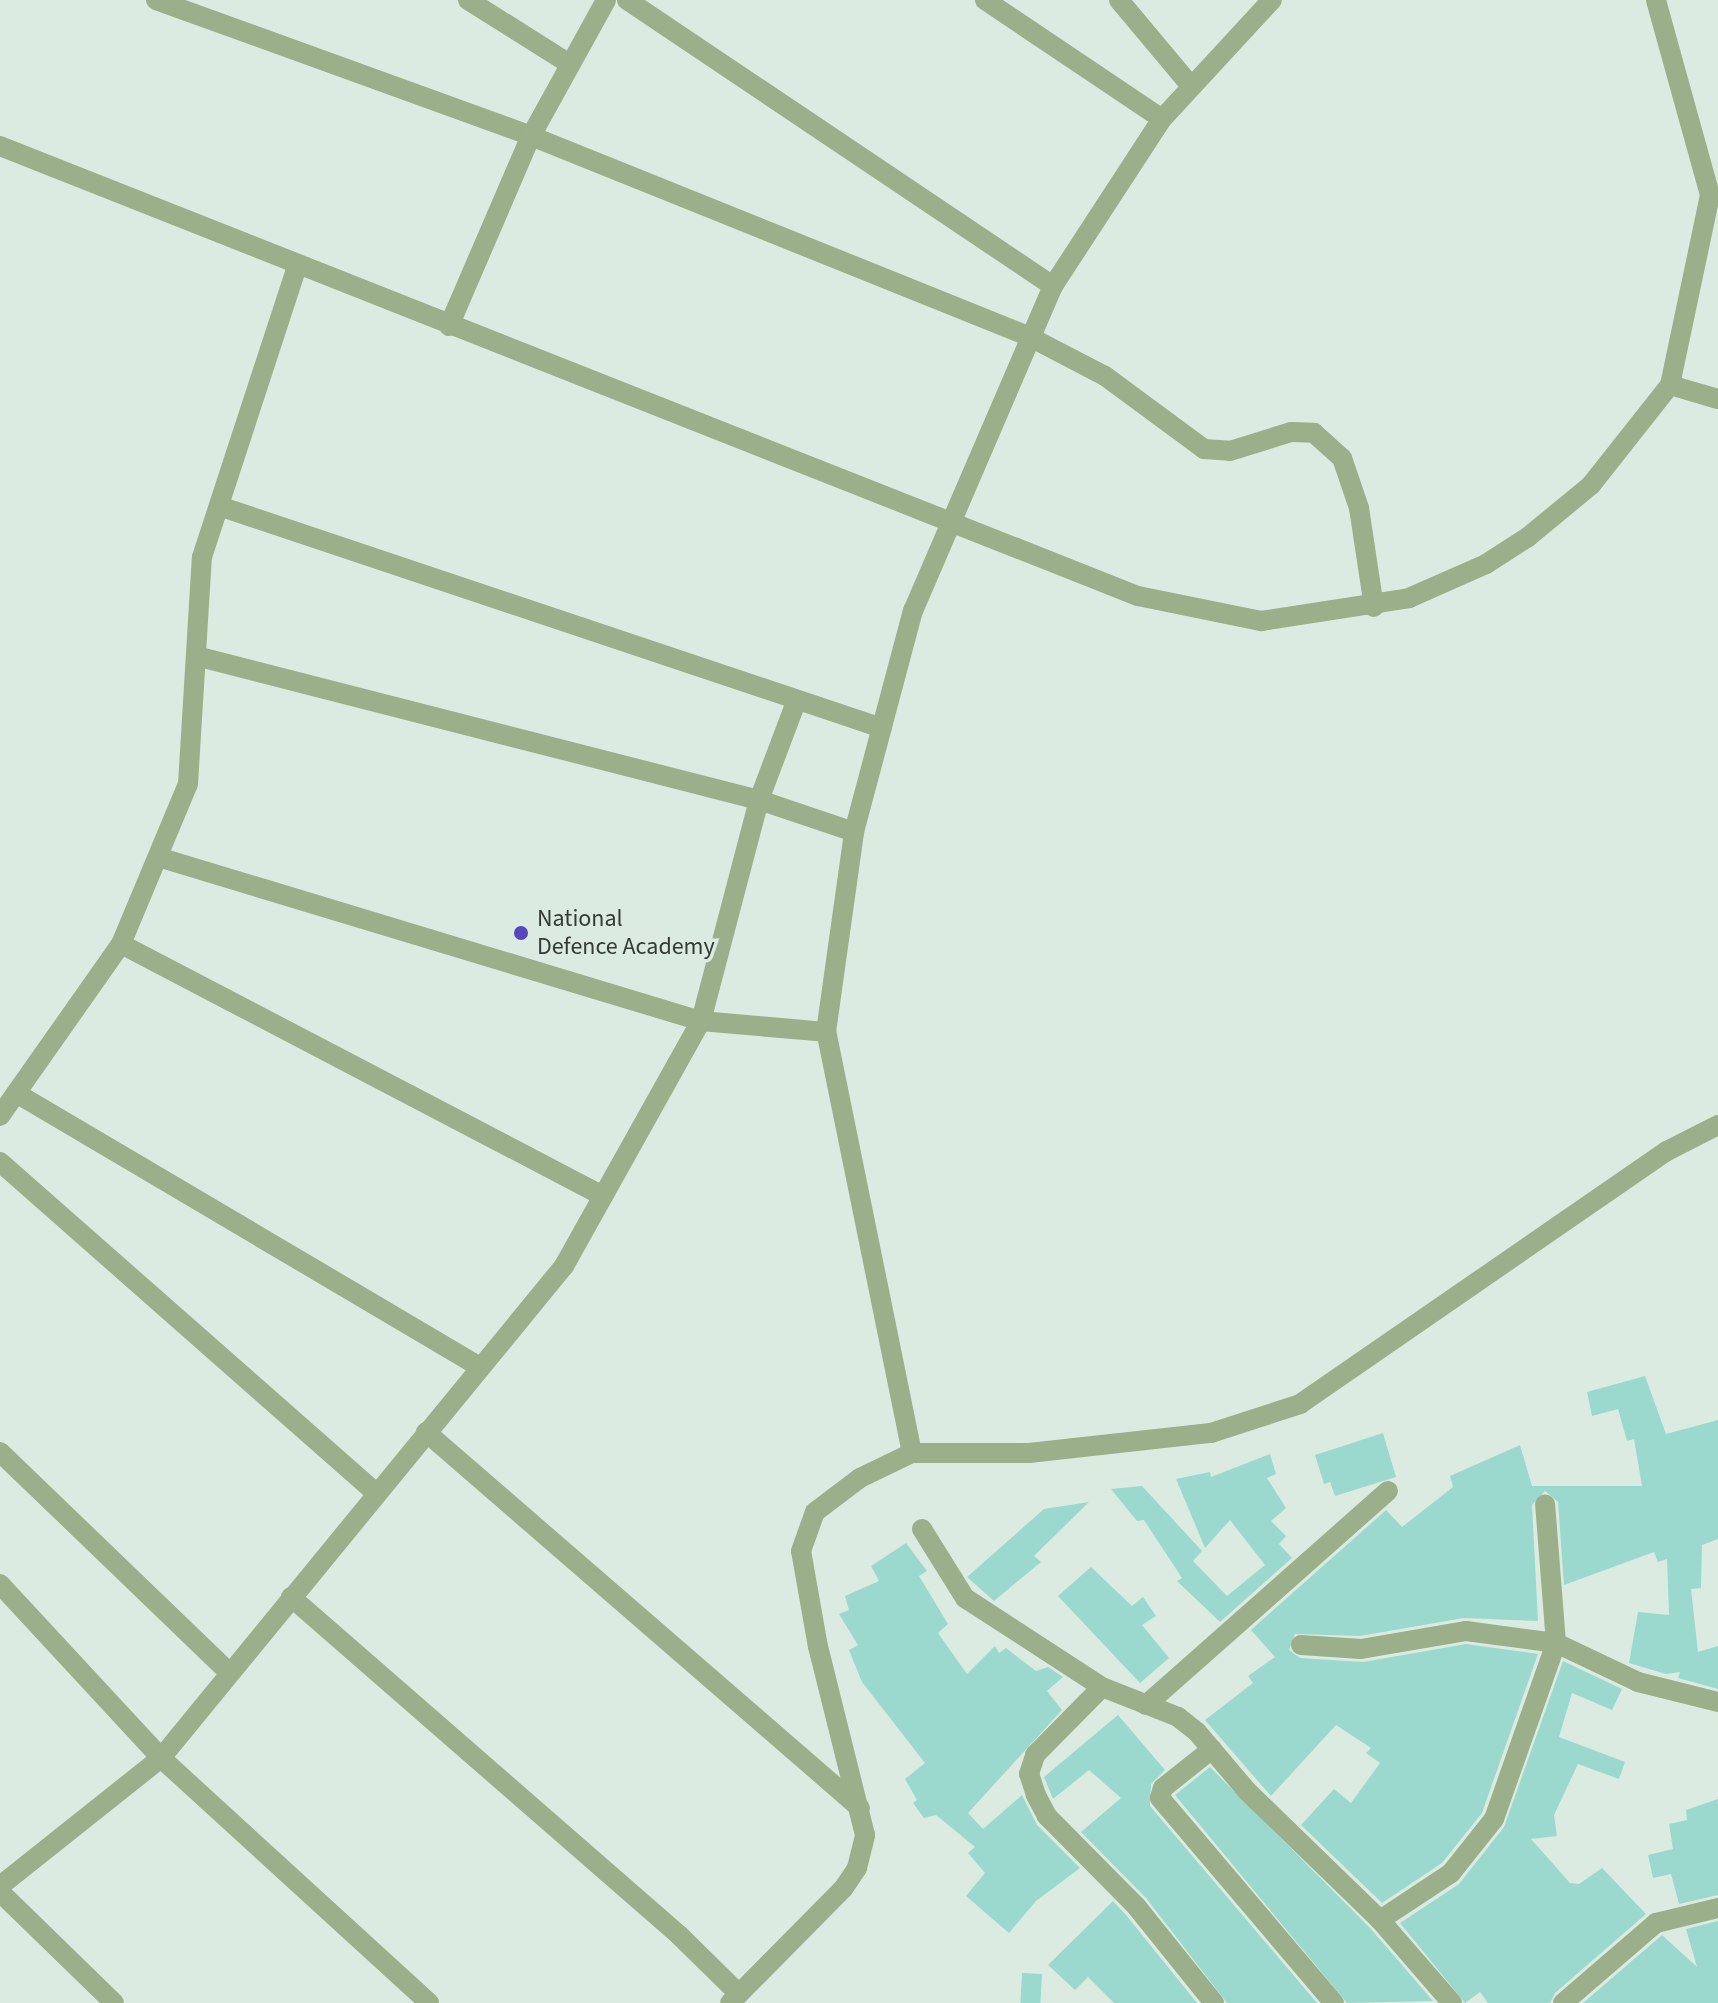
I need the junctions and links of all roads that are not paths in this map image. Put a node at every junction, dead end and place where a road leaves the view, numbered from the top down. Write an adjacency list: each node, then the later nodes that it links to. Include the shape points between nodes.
1 (156, 0): 12 (street)
2 (468, 0): 9 (street)
3 (606, 0): 9 (street)
4 (627, 0): 15 (street)
5 (985, 0): 11 (street)
6 (1119, 0): 10 (street)
7 (1272, 0): 10 (street)
8 (1656, 0): 18 (street, via 1710,195)
9 (568, 63): 12 (street)
10 (1190, 85): 11 (street)
11 (1162, 119): 15 (street)
12 (531, 136): 16 (street); 17 (street)
13 (0, 146): 14 (street)
14 (298, 264): 16 (street); 20 (street)
15 (1053, 286): 17 (street)
16 (449, 326): 21 (street)
17 (1028, 336): 21 (street); 22 (street, via 1105,376 1204,449 1230,451 1291,432 1326,440 1342,458 1359,508)
18 (1670, 385): 19 (street); 22 (street, via 1591,485 1528,537 1486,564 1409,598)
19 (1718, 399)
20 (219, 506): 23 (street, via 202,557); 24 (street)
21 (948, 524): 22 (street, via 1138,596 1261,621); 25 (street, via 913,611)
22 (1374, 607)
23 (196, 656): 26 (street); 28 (street, via 188,784)
24 (796, 702): 25 (street); 26 (street)
25 (882, 728): 27 (street)
26 (759, 800): 27 (street); 30 (street)
27 (854, 832): 31 (street)
28 (158, 857): 29 (street); 30 (street)
29 (121, 944): 32 (street); 36 (street)
30 (701, 1021): 31 (street); 36 (street)
31 (826, 1032): 40 (street)
32 (16, 1093): 33 (street); 37 (street)
33 (0, 1116)
34 (1718, 1125): 40 (street, via 1667,1151 1300,1404 1211,1433 1029,1453)
35 (0, 1162): 42 (street)
36 (603, 1196): 37 (street, via 564,1266)
37 (480, 1367): 38 (street)
38 (426, 1432): 42 (street); 55 (street)
39 (0, 1452): 49 (street)
40 (912, 1453): 55 (street, via 860,1478 815,1512 801,1551 818,1647)
41 (1388, 1491): 52 (street)
42 (376, 1493): 46 (street)
43 (1545, 1504): 47 (street)
44 (922, 1529): 50 (street, via 965,1598)
45 (0, 1584): 54 (street)
46 (291, 1597): 49 (street); 60 (street, via 679,1935)
47 (1556, 1643): 48 (street, via 1466,1631 1361,1649); 51 (street, via 1638,1682); 59 (street, via 1494,1819 1451,1873)
48 (1301, 1645)
49 (230, 1673): 54 (street)
50 (1102, 1687): 52 (street); 63 (street, via 1035,1755 1029,1774 1036,1795 1047,1816 1136,1906)
51 (1718, 1702)
52 (1146, 1705): 53 (street, via 1178,1717)
53 (1212, 1749): 59 (street, via 1247,1791); 64 (street, via 1163,1788 1160,1798)
54 (161, 1758): 56 (street); 62 (street)
55 (860, 1808): 60 (street, via 865,1835 857,1868 843,1889)
56 (0, 1886)
57 (0, 1892): 61 (street)
58 (1718, 1908): 66 (street, via 1656,1923)
59 (1380, 1920): 65 (street)
60 (734, 1998)
61 (114, 2003)
62 (429, 2003)
63 (1214, 2003)
64 (1334, 2003)
65 (1452, 2003)
66 (1563, 2003)

